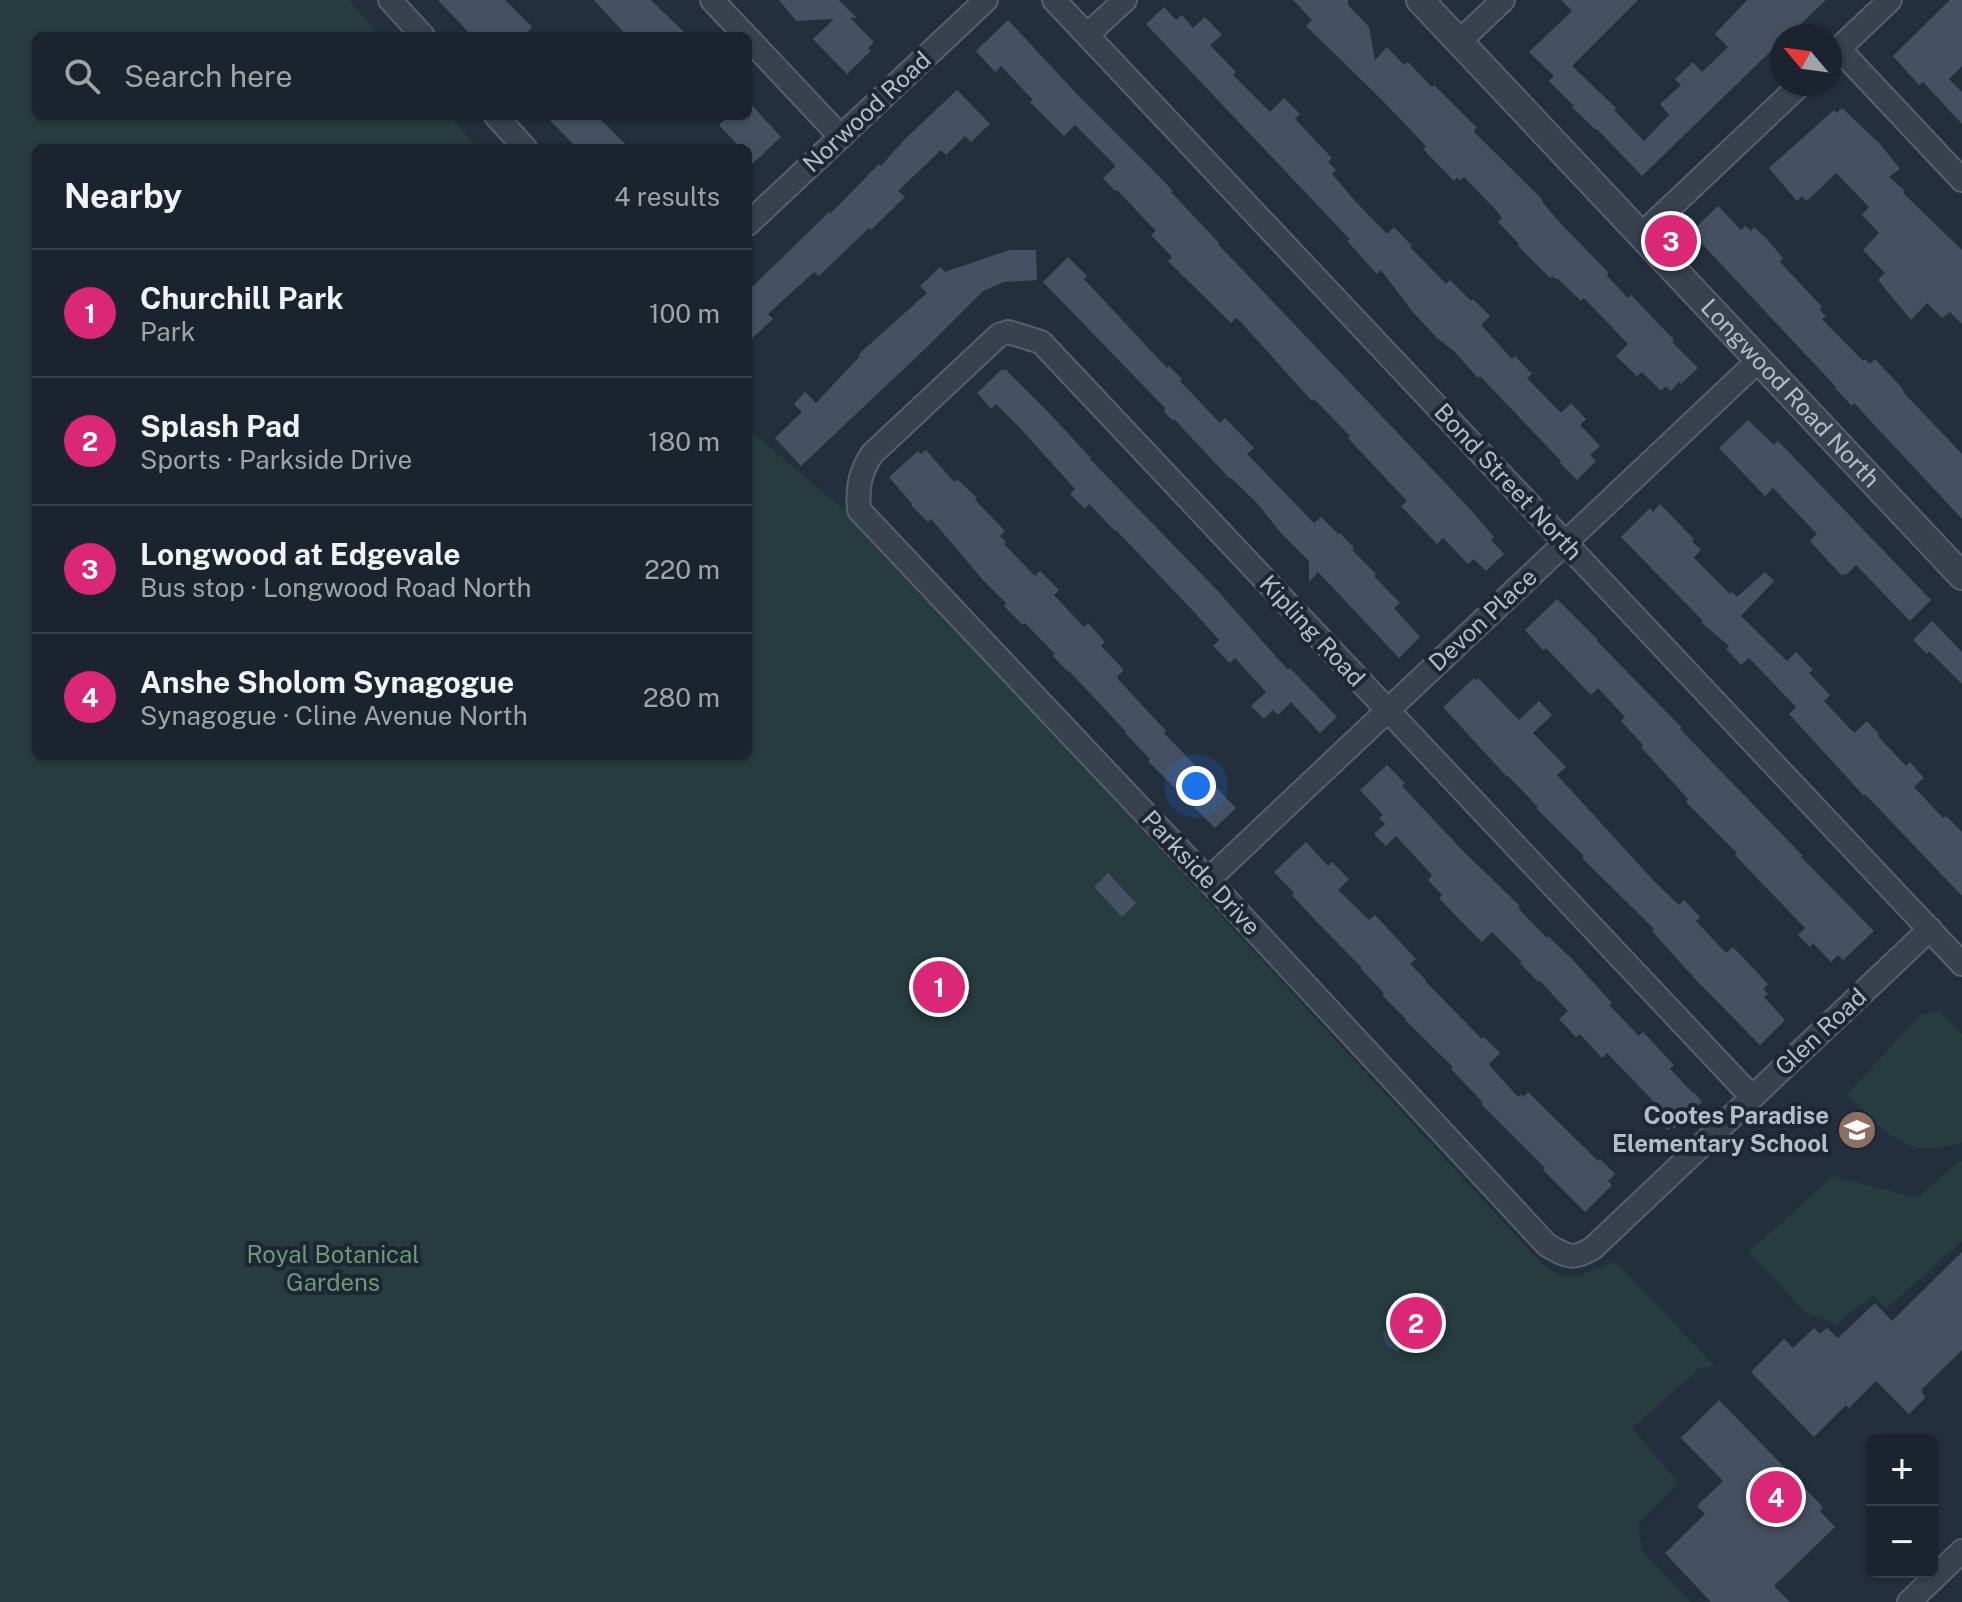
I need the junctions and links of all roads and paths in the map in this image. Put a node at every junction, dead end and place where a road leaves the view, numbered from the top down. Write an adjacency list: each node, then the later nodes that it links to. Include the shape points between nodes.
1 (390, 0): 9 (street)
2 (712, 0): 10 (street)
3 (986, 0): 18 (street, Norwood Road)
4 (1054, 0): 11 (street, Bond Street North)
5 (1125, 0): 11 (street)
6 (1420, 0): 13 (street, Longwood Road North)
7 (1503, 0): 13 (street)
8 (1890, 0): 14 (street)
9 (419, 32)
10 (742, 32)
11 (1087, 35): 25 (street, Bond Street North)
12 (752, 42): 18 (street)
13 (1459, 42): 22 (street, Longwood Road North)
14 (1842, 45)
15 (1842, 61): 20 (street)
16 (1788, 96): 22 (street)
17 (500, 120): 19 (street)
18 (841, 137): 21 (street, Norwood Road)
19 (521, 144)
20 (1962, 180)
21 (752, 220)
22 (1641, 235): 23 (street, Longwood Road North)
23 (1759, 360): 25 (street, Devon Place); 26 (street, Longwood Road North)
24 (860, 479): 27 (street, Kipling Road, via 872,454 999,335 1008,332 1041,342); 28 (street, Parkside Drive, via 859,510)
25 (1565, 542): 27 (street, Devon Place); 29 (street, Bond Street North)
26 (1962, 576)
27 (1388, 711): 28 (street, Devon Place); 31 (street, Kipling Road)
28 (1208, 880): 32 (street, Parkside Drive, via 1547,1245)
29 (1930, 929): 30 (street, Bond Street North); 31 (street, Glen Road)
30 (1962, 964)
31 (1752, 1097): 32 (street, Glen Road, via 1593,1248)
32 (1567, 1257)
33 (1962, 1551): 34 (street)
34 (1909, 1602)

